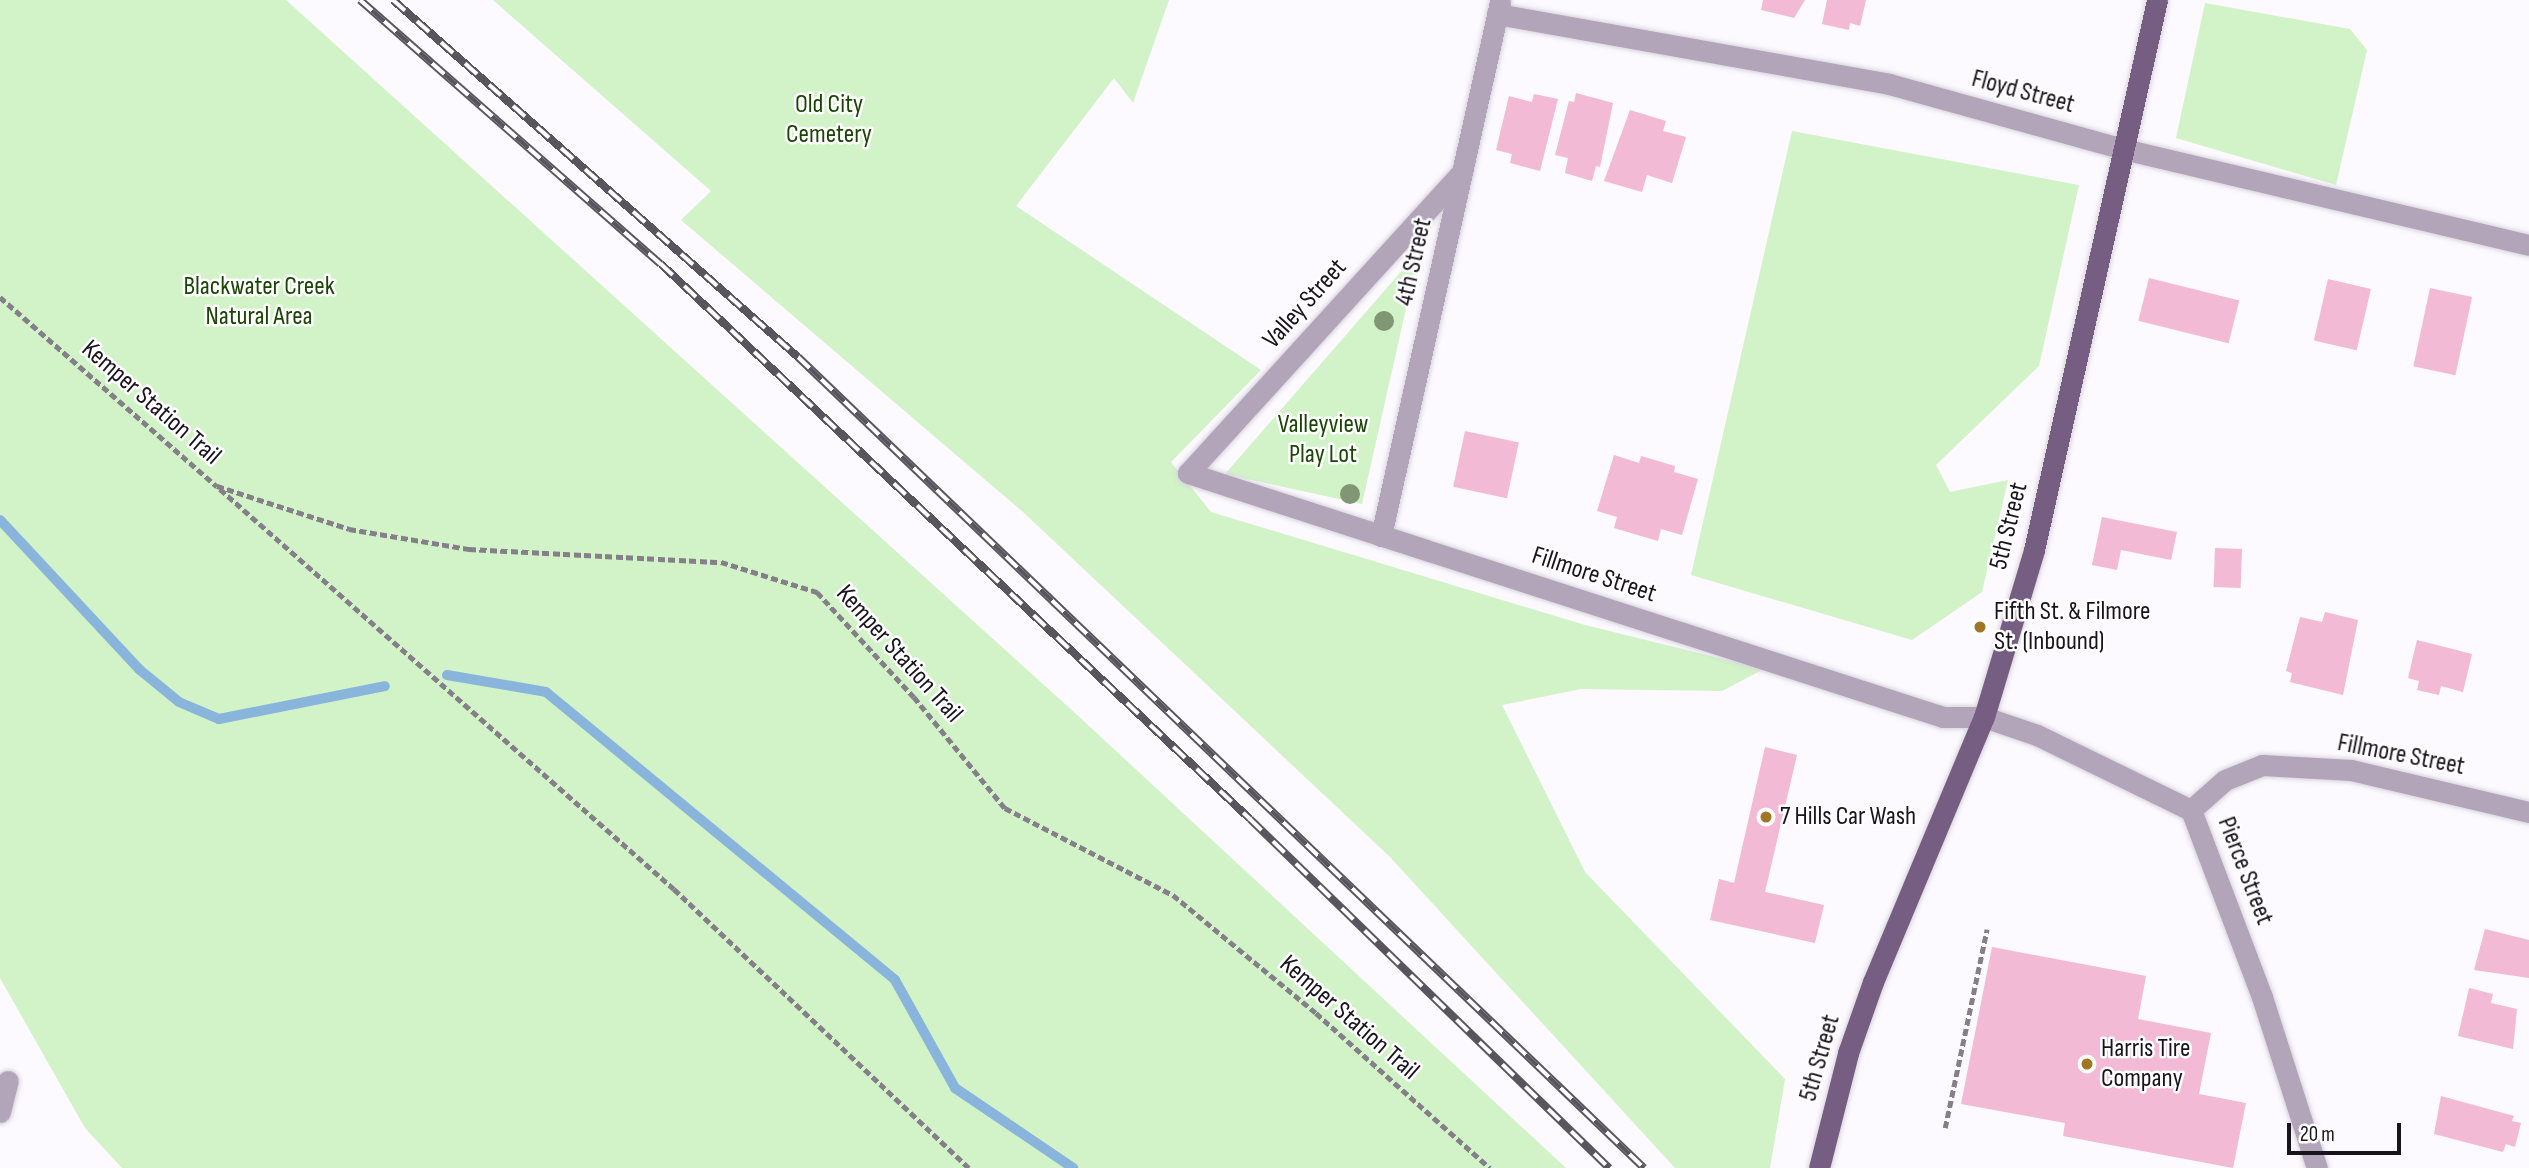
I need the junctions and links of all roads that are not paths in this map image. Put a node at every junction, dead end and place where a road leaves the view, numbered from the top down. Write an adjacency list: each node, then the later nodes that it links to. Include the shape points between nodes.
1 (2157, 0): 3 (main road, 5th Street)
2 (1499, 7): 3 (street, Floyd Street, via 1889,84); 4 (street, 4th Street)
3 (2123, 149): 5 (street, Floyd Street); 8 (main road, 5th Street, via 2034,550)
4 (1462, 172): 6 (street, Valley Street); 7 (street, 4th Street)
5 (2529, 245)
6 (1188, 473): 7 (street, Fillmore Street)
7 (1381, 536): 8 (street, Fillmore Street, via 1943,717)
8 (1984, 716): 9 (street, Pierce Street, via 2037,735); 13 (main road, 5th Street, via 1872,982 1848,1053)
9 (2191, 810): 10 (street, Fillmore Street, via 2225,780 2262,765 2351,769); 14 (street, Pierce Street, via 2258,985)
10 (2529, 812)
11 (8, 1081): 12 (street)
12 (0, 1112)
13 (1820, 1164)
14 (2317, 1168)

